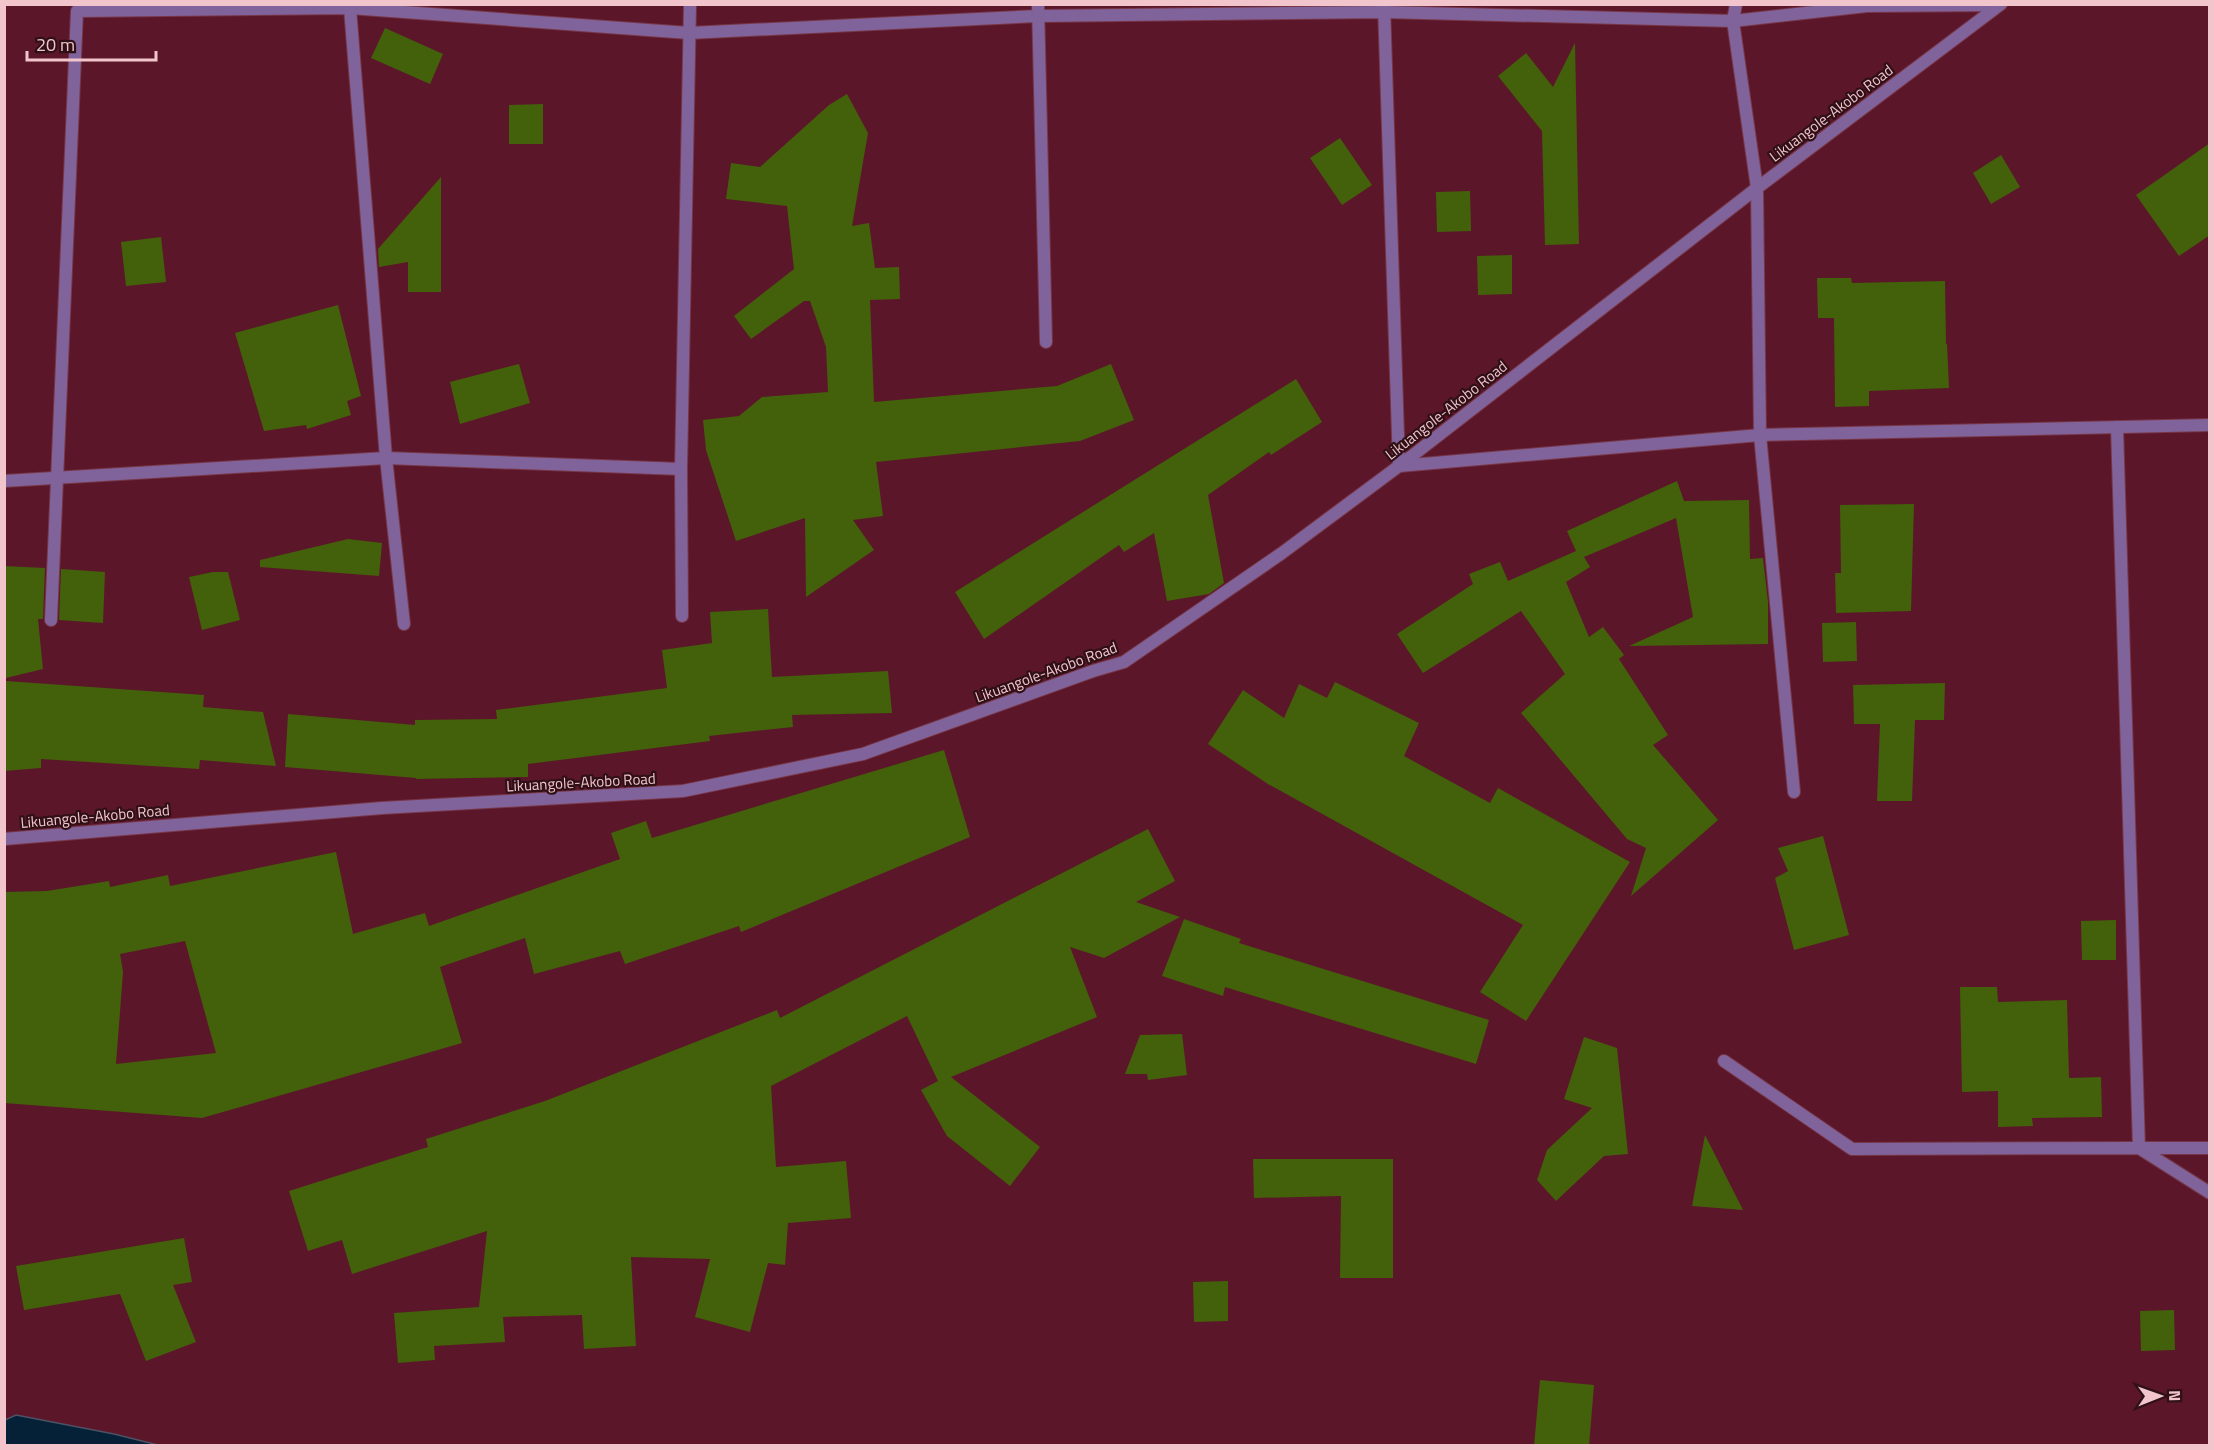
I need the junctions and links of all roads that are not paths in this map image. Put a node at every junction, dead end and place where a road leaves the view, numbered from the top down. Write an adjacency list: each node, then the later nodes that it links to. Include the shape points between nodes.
1 (690, 4): 10 (street)
2 (1736, 4): 9 (street)
3 (1867, 5): 4 (street); 9 (street)
4 (2000, 5): 11 (street, Likuangole-Akobo Road)
5 (350, 6): 6 (street); 10 (street); 16 (street)
6 (74, 8): 19 (street)
7 (1384, 8): 8 (street); 9 (street); 17 (street)
8 (1038, 10): 10 (street); 12 (street)
9 (1733, 21): 11 (street)
10 (689, 33): 18 (street)
11 (1757, 188): 15 (street); 17 (street, Likuangole-Akobo Road)
12 (1046, 342)
13 (2210, 425): 14 (street)
14 (2117, 427): 15 (street); 27 (street)
15 (1760, 435): 17 (street); 24 (street)
16 (386, 458): 18 (street); 19 (street); 23 (street)
17 (1399, 466): 25 (street, Likuangole-Akobo Road, via 1124,662 863,754 683,791 382,808)
18 (681, 469): 21 (street)
19 (57, 477): 20 (street); 22 (street)
20 (4, 481)
21 (682, 616)
22 (51, 620)
23 (404, 624)
24 (1794, 792)
25 (4, 839)
26 (1724, 1061): 27 (street, via 1852,1149)
27 (2139, 1148): 28 (street); 29 (street)
28 (2210, 1148)
29 (2210, 1193)

